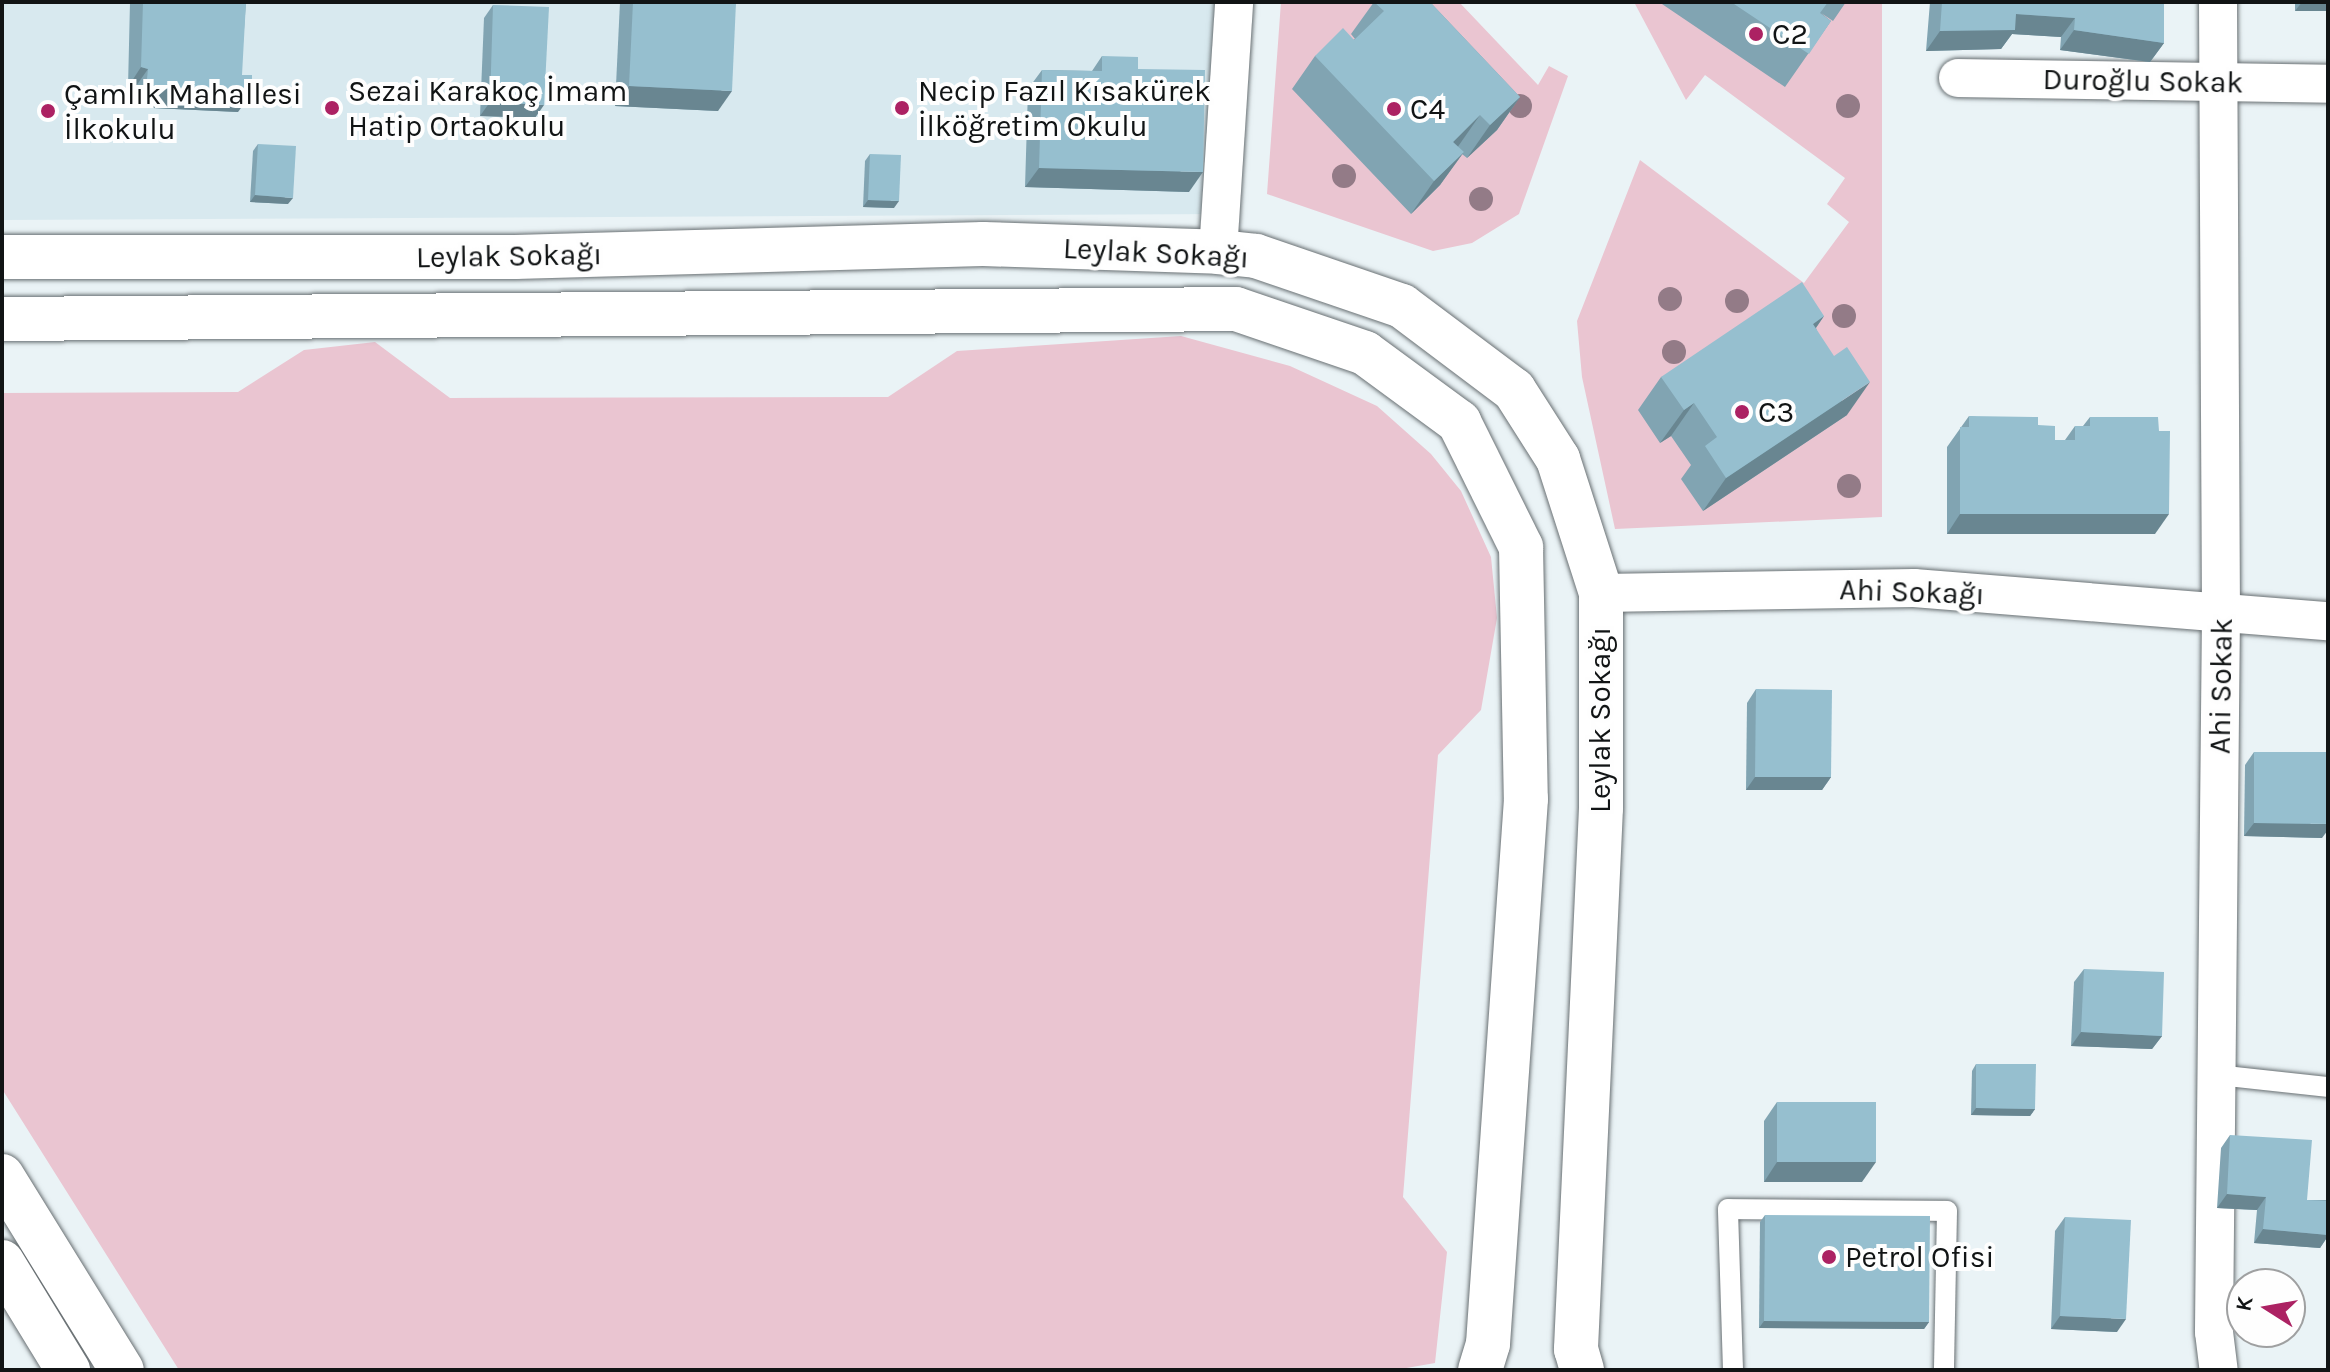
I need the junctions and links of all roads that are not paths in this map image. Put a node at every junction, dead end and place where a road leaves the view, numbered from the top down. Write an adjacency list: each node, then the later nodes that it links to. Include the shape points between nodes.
1 (1234, 2): 6 (street)
2 (2218, 2): 4 (street, Ahi Sokak)
3 (1958, 78): 4 (street, Duroğlu Sokak)
4 (2218, 82): 5 (street, Duroğlu Sokak); 10 (street, Ahi Sokak)
5 (2328, 84)
6 (1218, 252): 7 (street, Leylak Sokağı, via 983,244 515,257); 9 (street, Leylak Sokağı, via 1256,256 1402,306 1514,390 1558,459)
7 (2, 257)
8 (2, 319): 18 (street, Leylak Sokağı, via 1236,309 1365,353 1459,422 1521,547 1526,799 1488,1344)
9 (1601, 593): 10 (street, Ahi Sokağı, via 1914,588); 19 (street, Leylak Sokağı, via 1601,808 1576,1349)
10 (2221, 613): 11 (street, Ahi Sokağı); 12 (street, Ahi Sokak)
11 (2328, 621)
12 (2217, 1075): 13 (lane); 22 (street, Ahi Sokak)
13 (2328, 1087)
14 (2, 1176): 17 (street)
15 (2, 1262): 16 (street)
16 (68, 1370)
17 (122, 1370)
18 (1480, 1370)
19 (1582, 1370)
20 (1733, 1370): 21 (lane, via 1728,1209 1947,1211)
21 (1944, 1370)
22 (2219, 1370)

